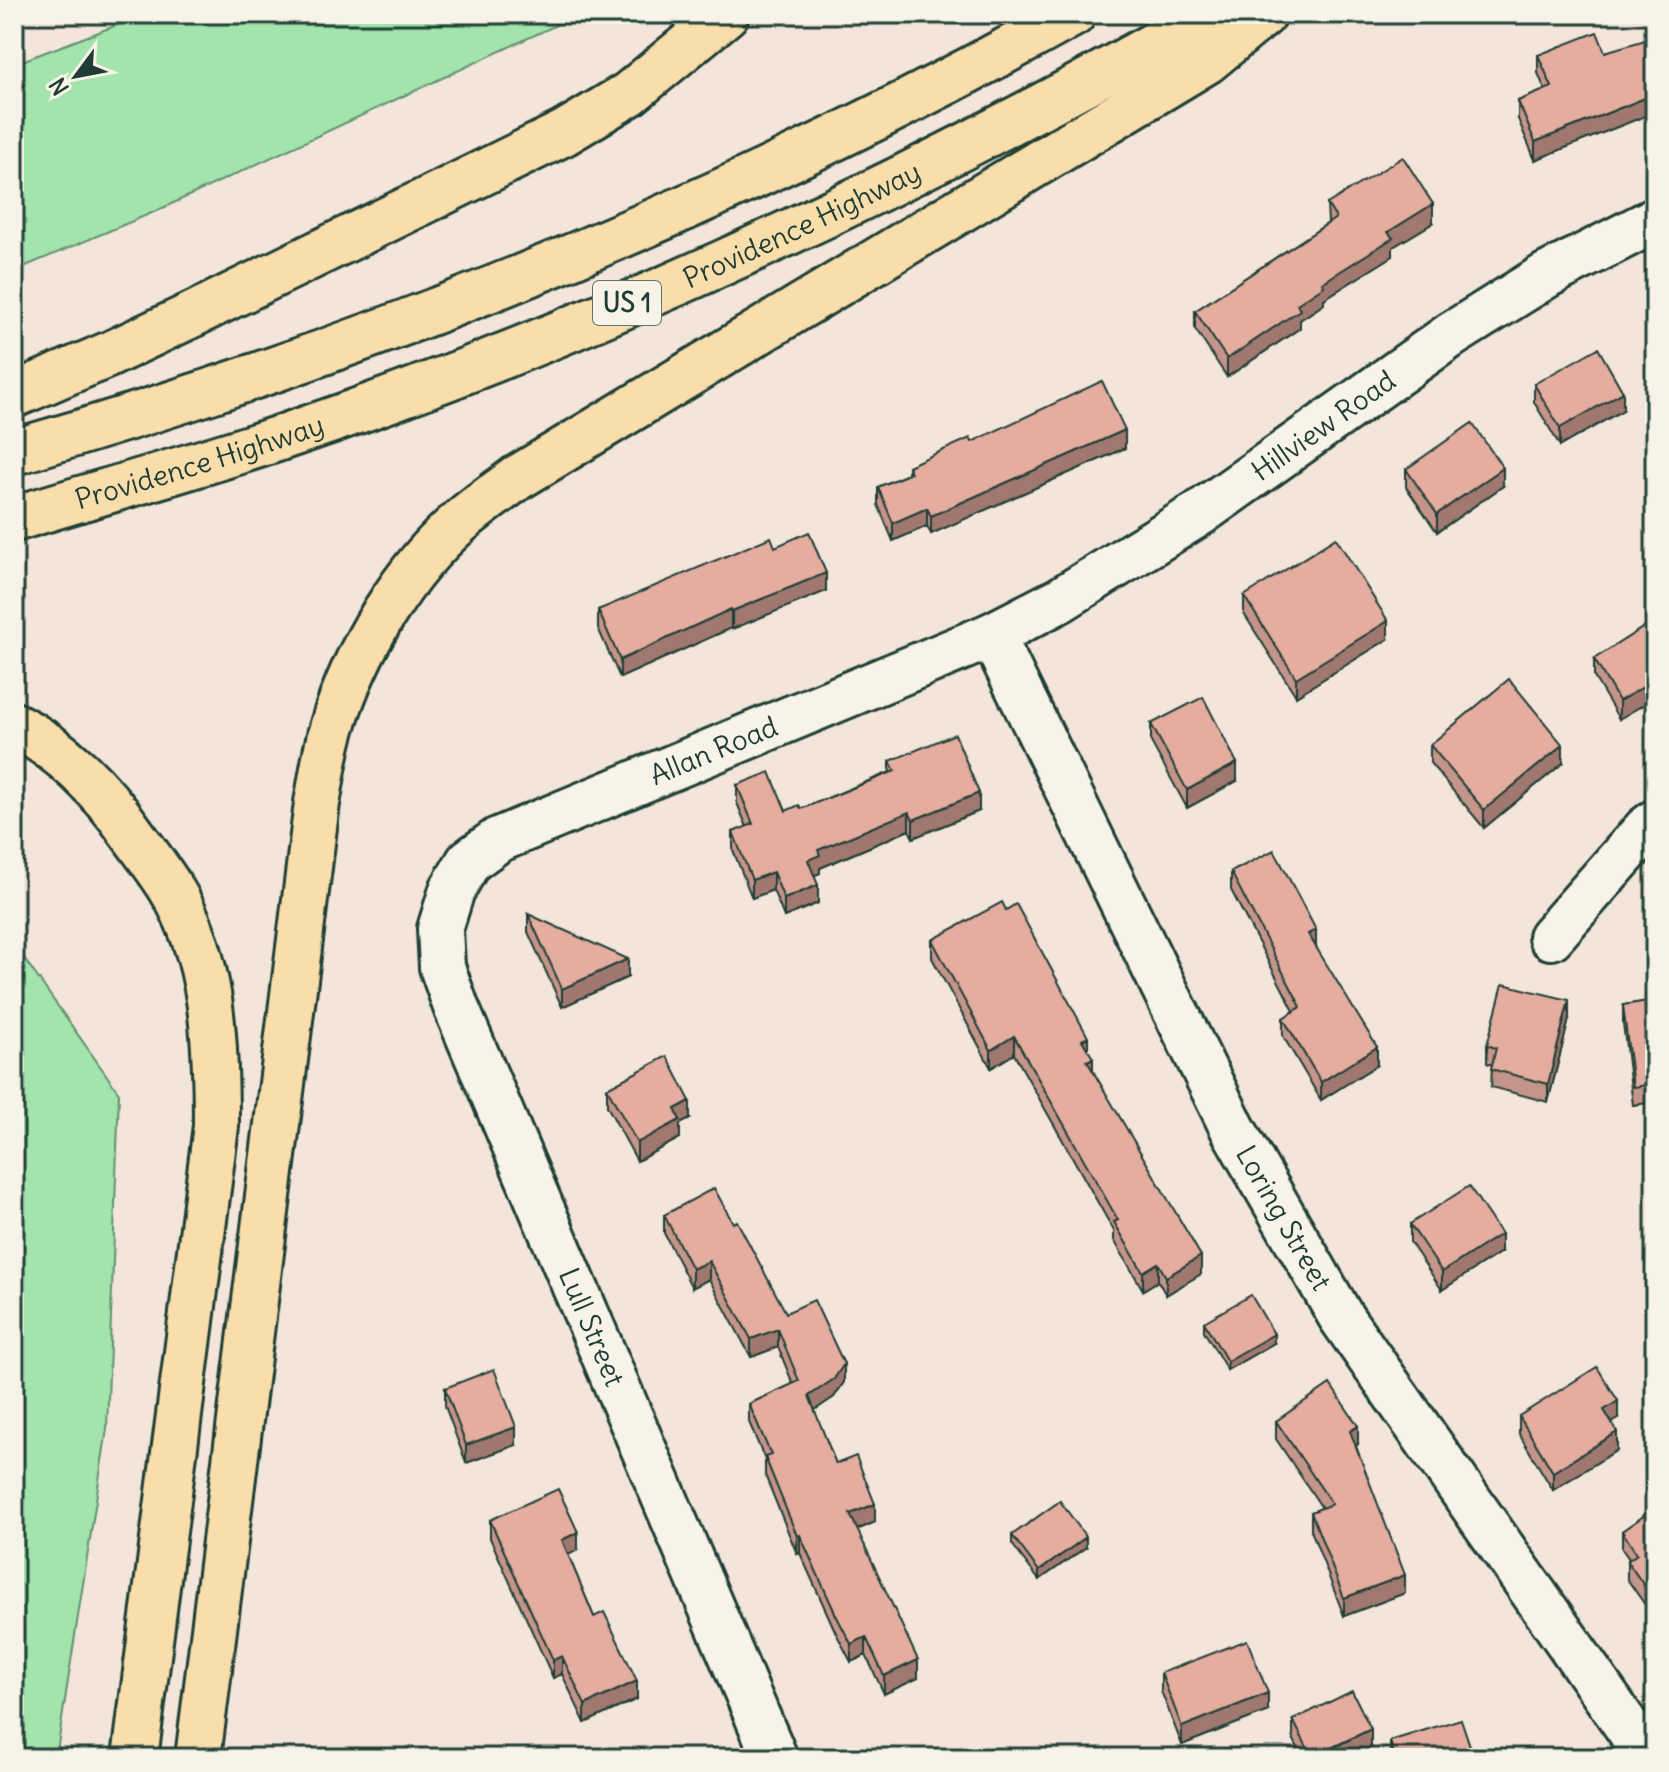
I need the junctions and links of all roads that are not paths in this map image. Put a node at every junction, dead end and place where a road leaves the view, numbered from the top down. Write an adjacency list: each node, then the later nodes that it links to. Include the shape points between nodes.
1 (726, 14): 6 (main road, via 629,94 564,133 167,327)
2 (1073, 14): 7 (main road, via 820,143 494,287 248,378)
3 (1209, 14): 8 (main road, Providence Highway / US 1, via 865,195 539,340 274,440)
4 (1264, 14): 15 (main road, via 1207,61 517,478 462,519 392,601 356,662 333,726 317,803)
5 (1655, 220): 9 (street, Hillview Road, via 1547,275 1451,335 1127,561)
6 (14, 395)
7 (14, 452)
8 (14, 519)
9 (992, 635): 12 (street, Allan Road, via 498,840 469,861); 17 (street, Loring Street, via 1233,1129 1341,1317)
10 (14, 725): 14 (main road, via 71,764 110,802 172,889 194,938 208,993 216,1126)
11 (1655, 822): 13 (street)
12 (452, 890): 16 (street, Lull Street, via 440,929 442,967 456,1007)
13 (1551, 937)
14 (135, 1758)
15 (198, 1758)
16 (775, 1758)
17 (1649, 1758)

